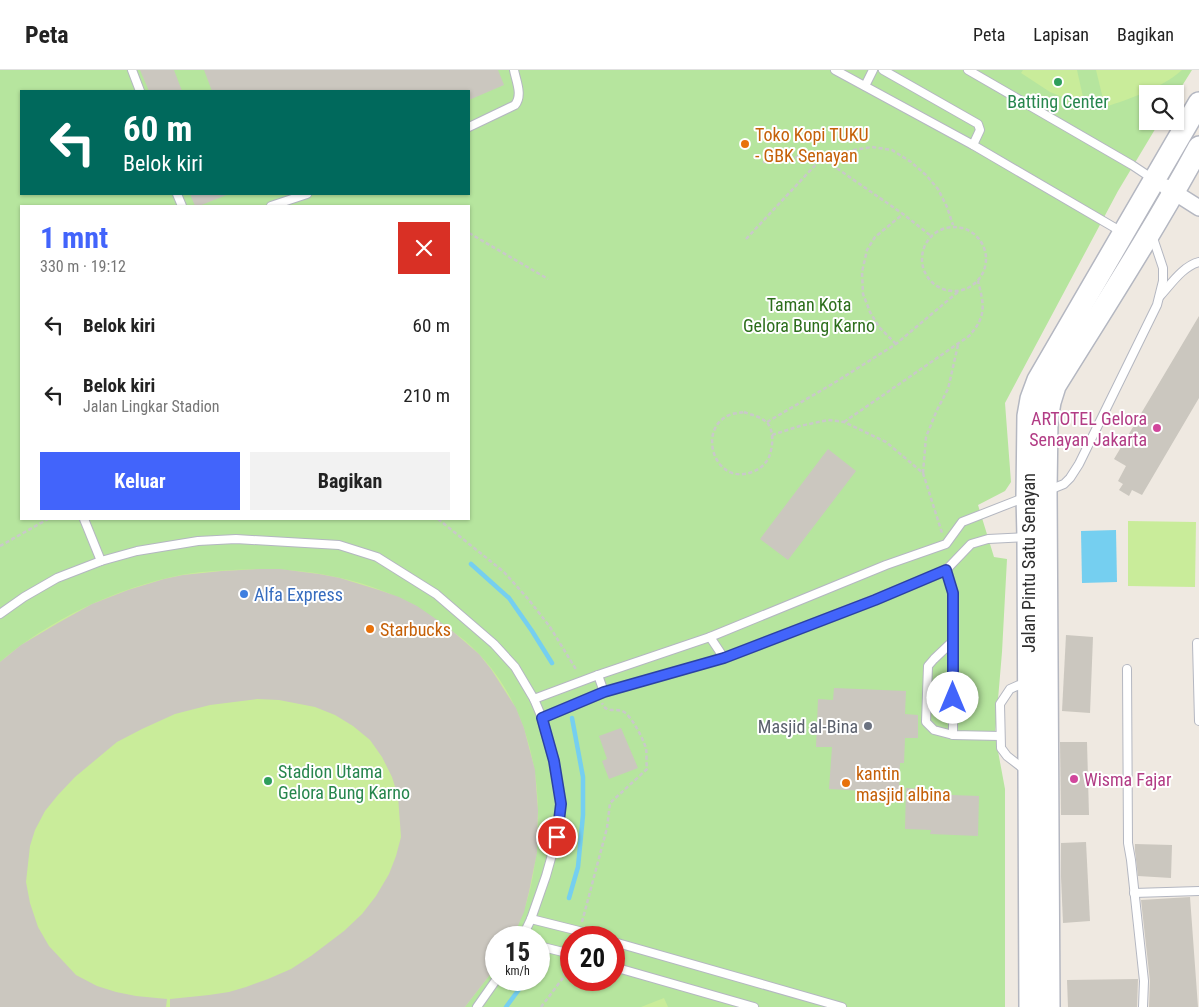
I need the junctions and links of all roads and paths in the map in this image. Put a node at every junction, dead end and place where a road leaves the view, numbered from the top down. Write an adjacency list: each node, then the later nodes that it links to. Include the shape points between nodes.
1 (132, 70): 8 (lane)
2 (514, 70): 10 (lane, via 519,100 515,105)
3 (835, 70): 7 (lane)
4 (873, 70): 7 (lane)
5 (884, 70): 11 (lane, via 978,124 980,130)
6 (968, 70): 15 (lane)
7 (865, 86): 11 (lane)
8 (140, 90)
9 (1199, 103): 15 (main road, Jalan Pintu Satu Senayan)
10 (470, 126)
11 (973, 145): 23 (lane)
12 (1199, 147): 16 (main road, Jalan Pintu Satu Senayan)
13 (822, 158): 14 (path, via 810,155); 20 (path); 21 (path, via 872,147 892,150 912,162 938,189); 26 (path)
14 (763, 162)
15 (1155, 180): 16 (street); 23 (main road, Jalan Pintu Satu Senayan)
16 (1174, 192): 19 (street); 22 (main road, Jalan Pintu Satu Senayan)
17 (305, 195): 18 (lane)
18 (274, 205)
19 (1199, 208)
20 (903, 214): 25 (path); 33 (path, via 875,237 867,250 862,272 863,294 870,312)
21 (953, 226): 25 (path, via 942,228); 29 (path, via 964,227 980,240 986,264)
22 (1151, 232): 31 (lane, via 1163,268); 38 (main road, Jalan Pintu Satu Senayan, via 1055,386)
23 (1124, 233): 38 (main road, Jalan Pintu Satu Senayan, via 1038,380 1031,399 1028,416)
24 (470, 234): 28 (path)
25 (930, 236): 30 (path, via 922,253 922,266 927,278 948,291)
26 (746, 239)
27 (1199, 262): 31 (lane, via 1183,271)
28 (548, 279)
29 (978, 281): 30 (path); 32 (path, via 983,302 981,317 977,327)
30 (959, 291): 33 (path)
31 (1158, 298): 38 (lane, via 1079,464 1064,484)
32 (958, 343): 35 (path); 37 (path, via 948,389 926,437)
33 (896, 344): 34 (path)
34 (767, 422): 36 (path); 36 (path, via 744,412 731,414 720,421 712,445 715,457 734,473 747,474 768,460 773,448)
35 (844, 422): 36 (path, via 828,420); 37 (path, via 886,442)
36 (772, 435)
37 (923, 473): 42 (path)
38 (1037, 494): 41 (main road, Jalan Pintu Satu Senayan); 42 (lane, via 962,522)
39 (46, 520): 43 (path)
40 (84, 520): 44 (lane)
41 (1037, 537): 45 (lane, via 988,539 971,544); 53 (main road, Jalan Pintu Satu Senayan); 75 (main road, Jalan Pintu Satu Senayan)
42 (946, 544): 47 (lane)
43 (0, 546)
44 (101, 561): 46 (lane, via 57,578); 55 (lane, via 137,551 198,541 236,539 339,545 377,558 436,594 494,644 515,667)
45 (946, 570): 48 (lane, via 953,593); 50 (lane)
46 (0, 614)
47 (710, 637): 50 (lane); 52 (lane)
48 (953, 641): 58 (lane); 58 (lane, via 928,666 926,722 934,730)
49 (1197, 643): 57 (lane)
50 (724, 658): 54 (lane)
51 (1127, 669): 62 (lane, via 1128,843)
52 (598, 675): 54 (lane); 55 (lane)
53 (1028, 681): 59 (lane, via 1010,689 1000,704); 60 (main road, Jalan Pintu Satu Senayan)
54 (604, 692): 56 (lane)
55 (534, 699): 56 (lane)
56 (542, 718): 63 (lane, via 561,804 557,837)
57 (1199, 721)
58 (953, 735): 59 (lane)
59 (1000, 736): 60 (lane, via 1001,748 1007,756)
60 (1029, 772): 74 (main road, Jalan Pintu Satu Senayan)
61 (1199, 891): 62 (lane)
62 (1134, 893): 76 (lane, via 1144,981)
63 (531, 919): 64 (lane); 65 (lane)
64 (528, 926)
65 (560, 926)
66 (625, 945): 73 (lane)
67 (625, 970): 72 (lane)
68 (560, 982): 71 (path)
69 (488, 991): 70 (lane)
70 (477, 1007)
71 (541, 1007)
72 (754, 1007)
73 (842, 1007)
74 (1030, 1007)
75 (1049, 1007)
76 (1143, 1007)

